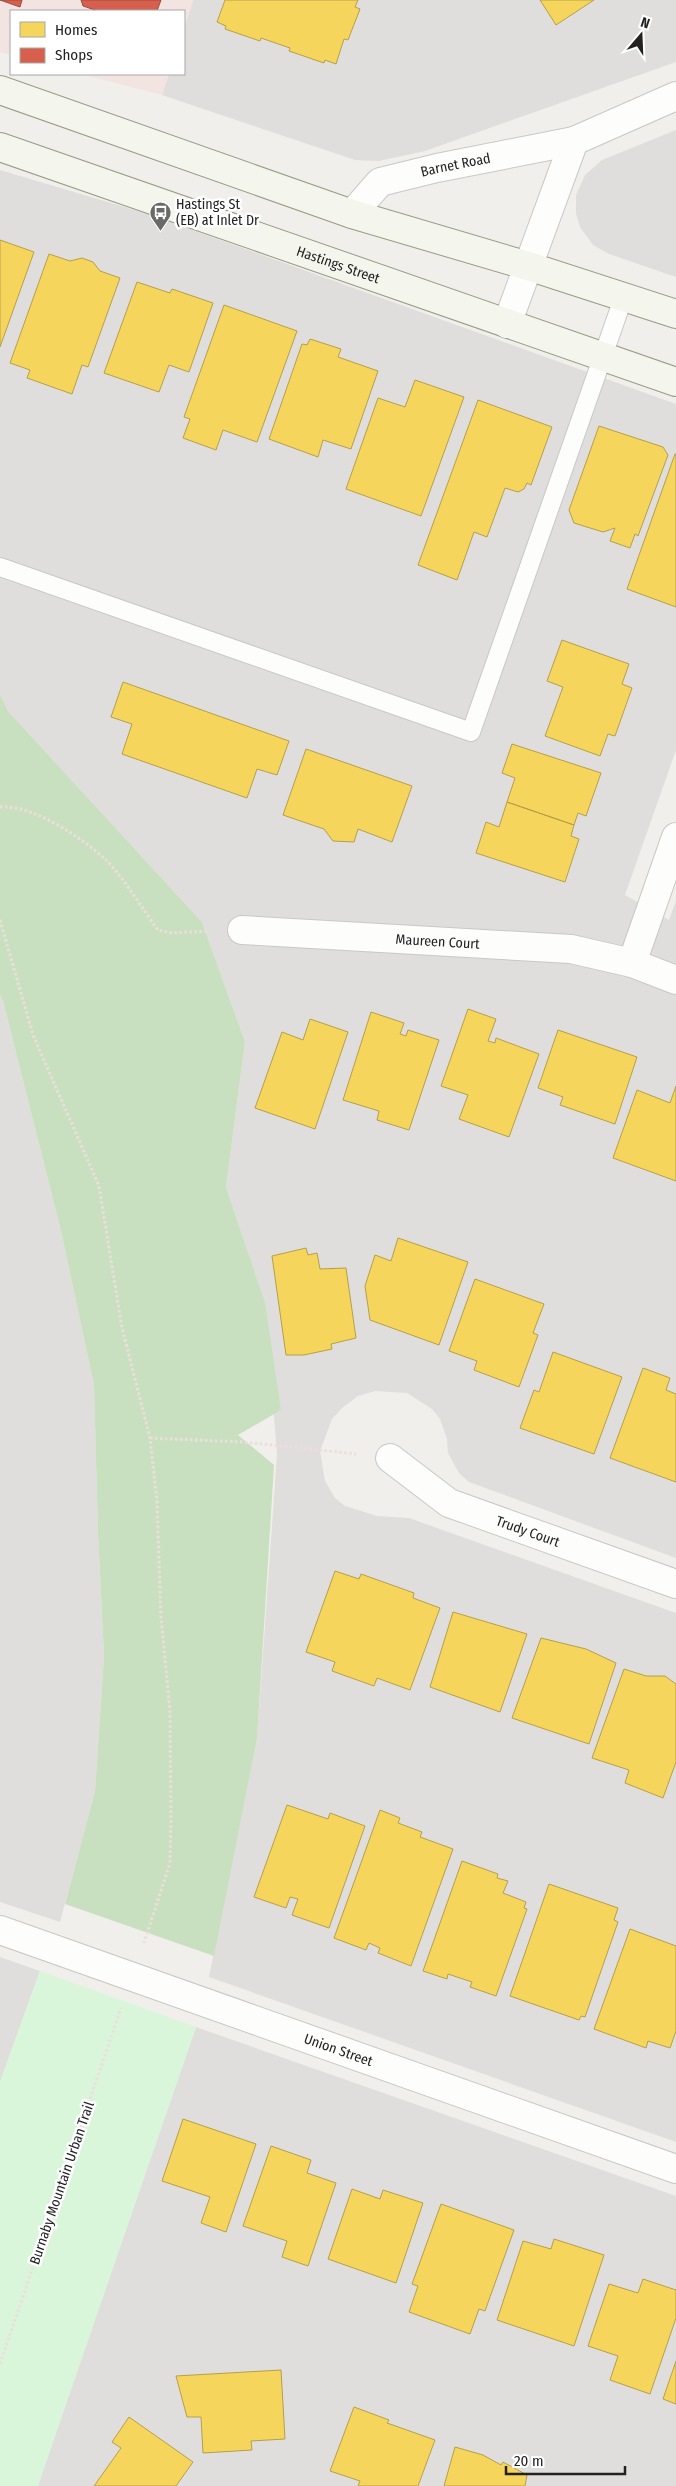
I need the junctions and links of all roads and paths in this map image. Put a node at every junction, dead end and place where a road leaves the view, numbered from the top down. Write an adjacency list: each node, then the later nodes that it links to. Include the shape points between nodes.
1 (0, 90): 5 (main road)
2 (676, 96): 3 (street, Barnet Road)
3 (574, 141): 5 (street, Barnet Road, via 380,182); 6 (street)
4 (0, 147): 9 (main road, Hastings Street)
5 (352, 214): 6 (main road)
6 (528, 266): 7 (main road); 9 (street)
7 (624, 296): 8 (main road); 10 (lane)
8 (676, 314)
9 (507, 324): 10 (main road, Hastings Street)
10 (602, 355): 11 (main road, Hastings Street); 12 (lane, via 471,732)
11 (676, 382)
12 (0, 567)
13 (0, 807): 16 (path, via 29,812 65,829 105,860 158,930 172,933)
14 (676, 837): 17 (street)
15 (0, 920): 19 (path, via 33,1035 99,1186 122,1328)
16 (242, 930): 17 (street, Maureen Court, via 571,949)
17 (632, 963): 18 (street, Maureen Court)
18 (676, 980)
19 (150, 1438): 20 (path, via 244,1442); 23 (path, via 158,1501 161,1617 170,1711 171,1818 170,1863)
20 (390, 1458): 21 (street, Trudy Court, via 449,1503)
21 (676, 1584)
22 (0, 1930): 25 (street, Union Street)
23 (142, 1949)
24 (124, 2001): 26 (path, Burnaby Mountain Urban Trail)
25 (676, 2170)
26 (0, 2364)

